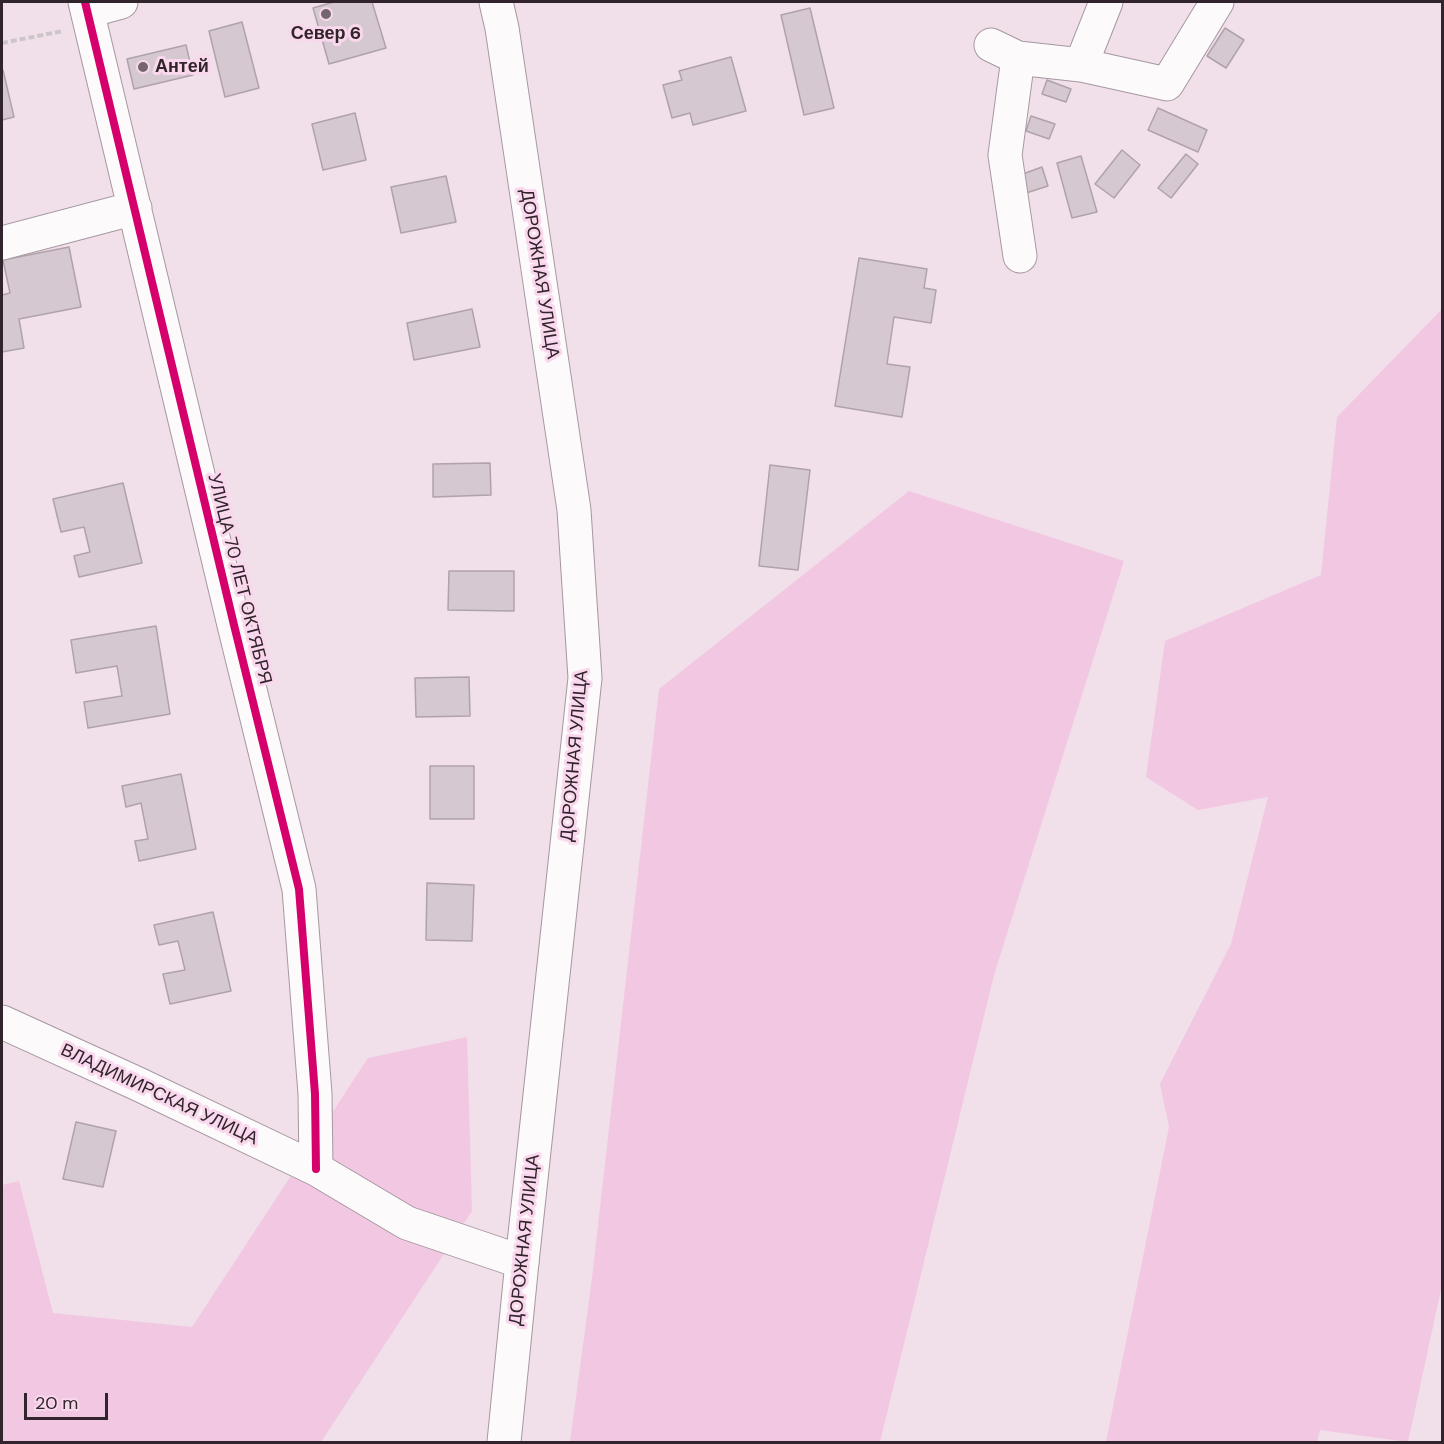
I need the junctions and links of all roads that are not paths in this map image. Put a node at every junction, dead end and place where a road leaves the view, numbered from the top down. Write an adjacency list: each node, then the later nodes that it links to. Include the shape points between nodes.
1 (121, 2): 5 (street)
2 (496, 2): 12 (street, ДОРОЖНАЯ УЛИЦА, via 574,510 585,678)
3 (1106, 2): 6 (street)
4 (1217, 2): 6 (street, via 1167,84)
5 (88, 13): 7 (street, УЛИЦА 70 ЛЕТ ОКТЯБРЯ)
6 (1081, 65): 9 (street, via 1004,52 1005,154)
7 (135, 208): 8 (street); 11 (street, УЛИЦА 70 ЛЕТ ОКТЯБРЯ, via 299,889 315,1094)
8 (2, 243)
9 (1020, 256)
10 (2, 1022): 11 (street, ВЛАДИМИРСКАЯ УЛИЦА)
11 (316, 1169): 12 (street, via 407,1223)
12 (522, 1262): 13 (street, ДОРОЖНАЯ УЛИЦА)
13 (504, 1443)

